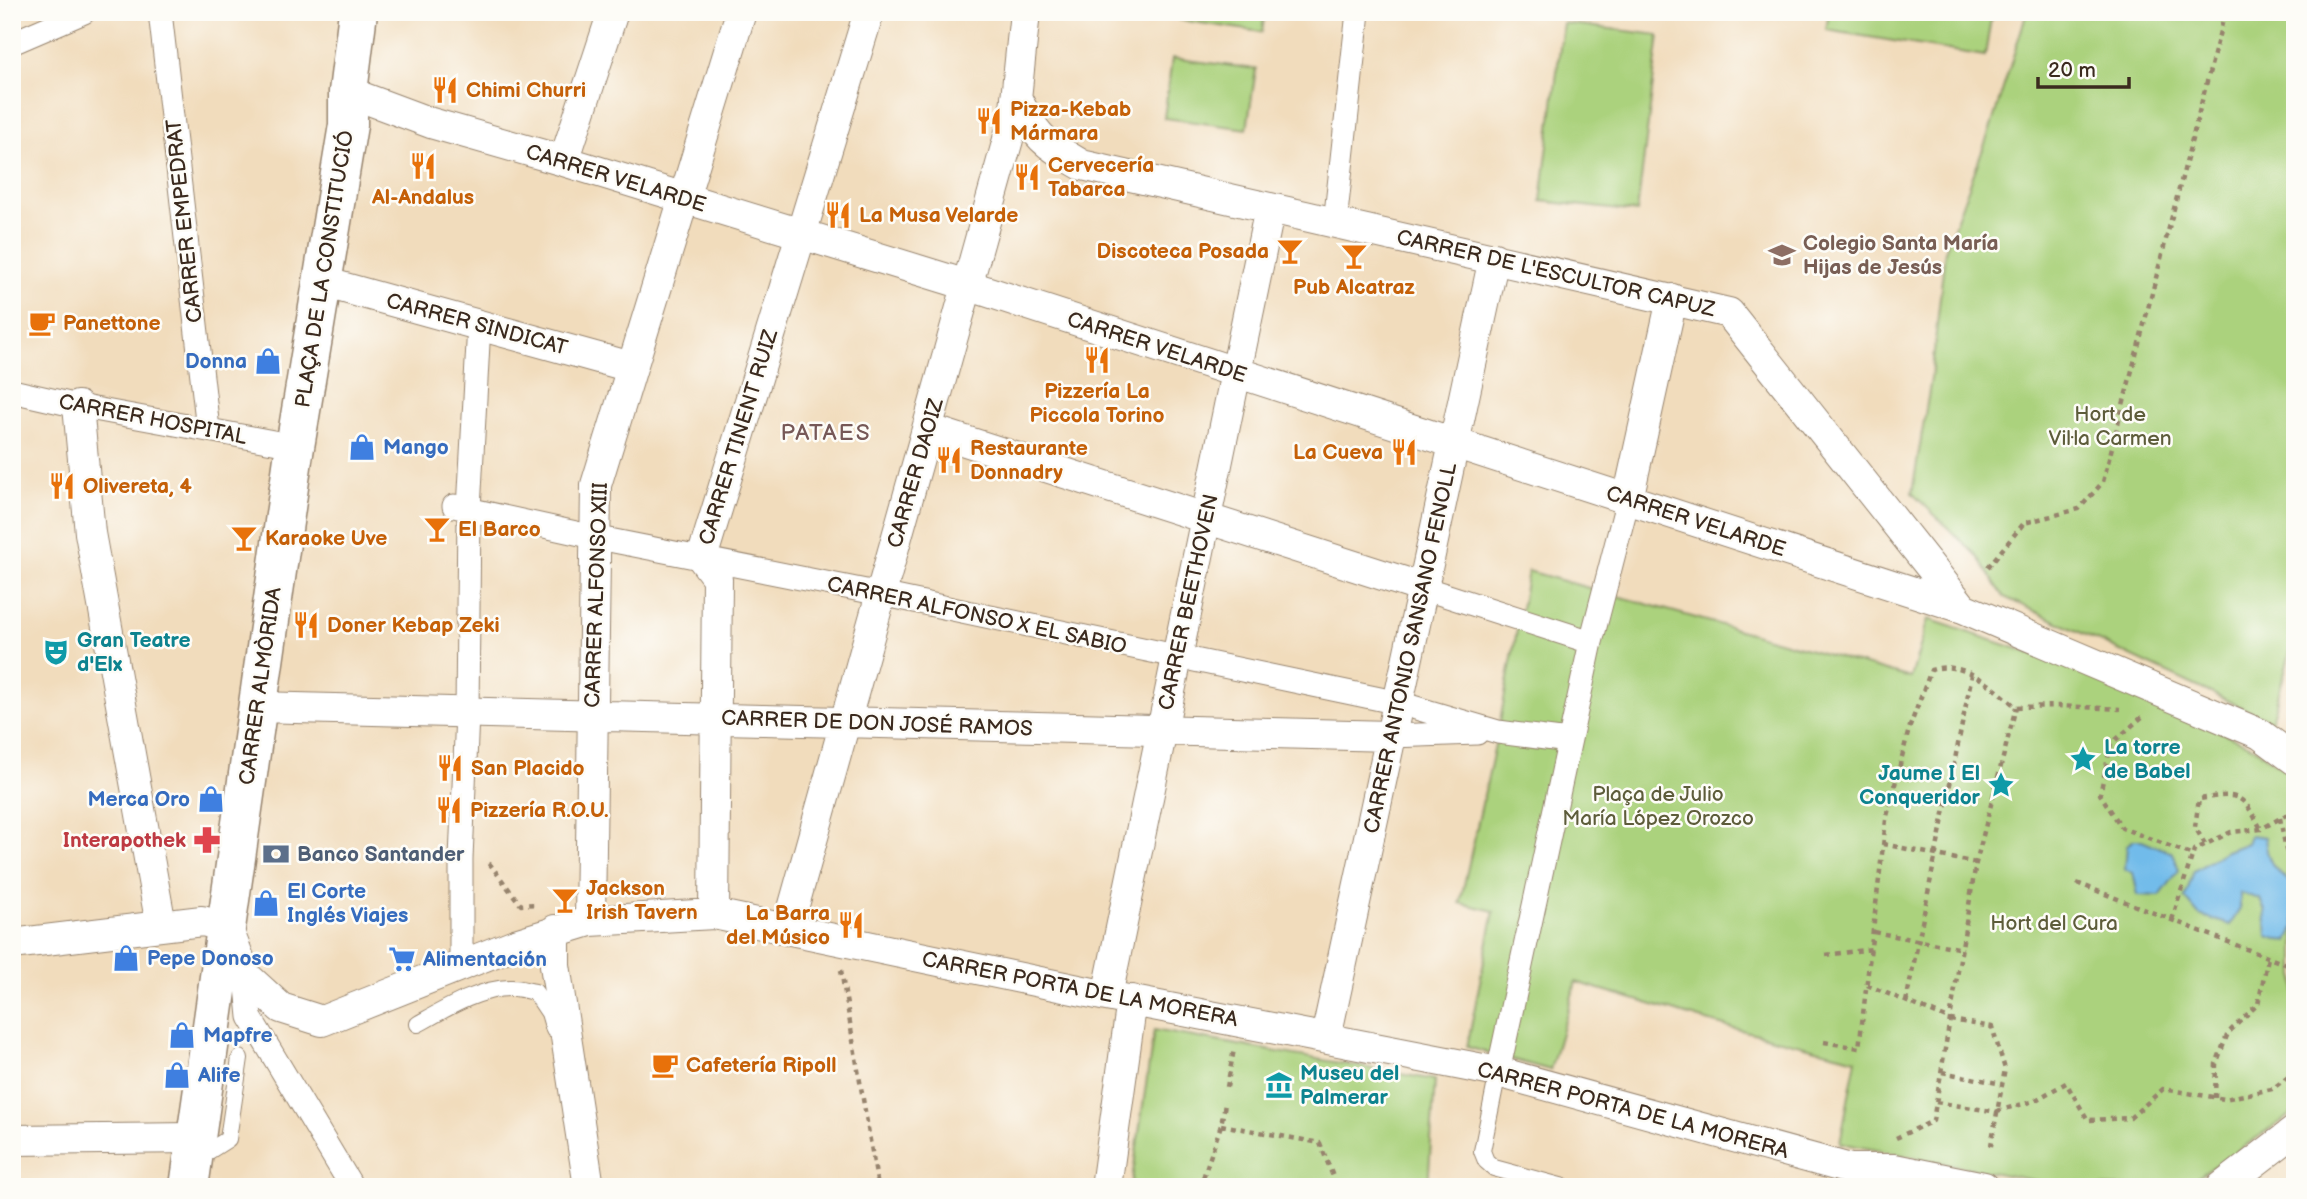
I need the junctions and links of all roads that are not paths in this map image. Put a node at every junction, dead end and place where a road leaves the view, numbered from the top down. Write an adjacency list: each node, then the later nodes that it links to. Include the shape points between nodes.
1 (84, 12): 9 (street)
2 (160, 12): 26 (street, CARRER EMPEDRAT)
3 (358, 12): 10 (street, PLAÇA DE LA CONSTITUCIÓ)
4 (613, 12): 12 (street)
5 (741, 12): 13 (street, CARRER ALFONSO XIII)
6 (869, 12): 16 (street, CARRER TINENT RUIZ)
7 (1025, 12): 11 (street, CARRER DAOIZ)
8 (1359, 12): 15 (street)
9 (12, 43)
10 (348, 92): 12 (street, CARRER VELARDE, via 430,123); 18 (street, PLAÇA DE LA CONSTITUCIÓ, via 348,125)
11 (1016, 97): 14 (street, CARRER DE L'ESCULTOR CAPUZ, via 1046,144 1082,165); 19 (street, CARRER DAOIZ)
12 (564, 161): 13 (street, CARRER VELARDE)
13 (685, 198): 16 (street, CARRER VELARDE); 22 (street, CARRER ALFONSO XIII)
14 (1270, 208): 15 (street, CARRER DE L'ESCULTOR CAPUZ); 23 (street, CARRER BEETHOVEN)
15 (1335, 223): 17 (street, CARRER DE L'ESCULTOR CAPUZ)
16 (800, 235): 19 (street, CARRER VELARDE); 34 (street, CARRER TINENT RUIZ)
17 (1494, 258): 20 (street, CARRER DE L'ESCULTOR CAPUZ); 28 (street, CARRER ANTONIO SANSANO FENOLL)
18 (323, 282): 21 (street, CARRER SINDICAT); 29 (street, PLAÇA DE LA CONSTITUCIÓ)
19 (967, 285): 23 (street, CARRER VELARDE); 27 (street, CARRER DAOIZ)
20 (1672, 299): 30 (street); 37 (street, CARRER DE L'ESCULTOR CAPUZ, via 1729,313)
21 (479, 325): 22 (street, CARRER SINDICAT); 31 (street)
22 (631, 367): 33 (street, CARRER ALFONSO XIII, via 596,485)
23 (1236, 373): 28 (street, CARRER VELARDE); 32 (street, CARRER BEETHOVEN)
24 (12, 391): 25 (street, CARRER HOSPITAL)
25 (78, 406): 26 (street, CARRER HOSPITAL); 53 (street, via 90,533)
26 (208, 429): 29 (street, CARRER HOSPITAL)
27 (928, 429): 32 (street); 36 (street, CARRER DAOIZ)
28 (1454, 443): 30 (street, CARRER VELARDE); 35 (street, CARRER ANTONIO SANSANO FENOLL)
29 (295, 446): 41 (street, CARRER ALMÒRIDA)
30 (1628, 499): 37 (street, CARRER VELARDE); 38 (street)
31 (461, 507): 33 (street, CARRER ALFONSO X EL SABIO); 42 (street)
32 (1205, 518): 35 (street); 39 (street, CARRER BEETHOVEN)
33 (594, 537): 34 (street, CARRER ALFONSO X EL SABIO); 43 (street, CARRER ALFONSO XIII)
34 (702, 558): 36 (street, CARRER ALFONSO X EL SABIO); 44 (street, CARRER TINENT RUIZ, via 717,579)
35 (1423, 588): 38 (street); 40 (street, CARRER ANTONIO SANSANO FENOLL)
36 (881, 594): 39 (street, CARRER ALFONSO X EL SABIO); 45 (street, CARRER DAOIZ)
37 (1963, 608): 50 (street, CARRER DE L'ESCULTOR CAPUZ, via 2260,734)
38 (1591, 642): 49 (street)
39 (1177, 656): 40 (street, CARRER ALFONSO X EL SABIO); 46 (street, CARRER BEETHOVEN)
40 (1398, 703): 47 (street, CARRER ALFONSO X EL SABIO); 48 (street, CARRER ANTONIO SANSANO FENOLL)
41 (257, 707): 42 (street, CARRER DE DON JOSÉ RAMOS); 54 (street, CARRER ALMÒRIDA)
42 (467, 713): 43 (street, CARRER DE DON JOSÉ RAMOS); 58 (street)
43 (592, 716): 44 (street, CARRER DE DON JOSÉ RAMOS); 51 (street, CARRER ALFONSO XIII)
44 (716, 719): 45 (street, CARRER DE DON JOSÉ RAMOS); 52 (street, CARRER TINENT RUIZ)
45 (845, 723): 46 (street, CARRER DE DON JOSÉ RAMOS); 56 (street, CARRER DAOIZ)
46 (1161, 730): 48 (street, CARRER DE DON JOSÉ RAMOS); 60 (street, CARRER BEETHOVEN)
47 (1498, 732): 48 (street, CARRER DE DON JOSÉ RAMOS); 49 (street)
48 (1391, 736): 62 (street, CARRER ANTONIO SANSANO FENOLL)
49 (1569, 741): 64 (street)
50 (2295, 760)
51 (590, 911): 52 (street, CARRER PORTA DE LA MORERA); 55 (street, CARRER PORTA DE LA MORERA)
52 (714, 914): 56 (street, CARRER PORTA DE LA MORERA)
53 (161, 925): 54 (street, via 202,921); 57 (street)
54 (227, 927): 59 (street, CARRER PORTA DE LA MORERA); 68 (street, CARRER ALMÒRIDA)
55 (555, 930): 58 (street, CARRER PORTA DE LA MORERA); 65 (street, via 555,965)
56 (787, 930): 60 (street, CARRER PORTA DE LA MORERA)
57 (13, 942)
58 (461, 966): 59 (street, CARRER PORTA DE LA MORERA, via 322,1021 281,1008)
59 (246, 976): 70 (street, via 250,1017)
60 (1120, 998): 62 (street, CARRER PORTA DE LA MORERA); 72 (street, CARRER BEETHOVEN)
61 (418, 1024): 65 (lane, via 487,992 511,987 535,992 549,1013)
62 (1326, 1037): 64 (street, CARRER PORTA DE LA MORERA)
63 (240, 1058): 68 (lane, via 228,1139)
64 (1498, 1072): 69 (street, CARRER PORTA DE LA MORERA); 73 (lane, via 1482,1151 1486,1160 1494,1168)
65 (577, 1113): 71 (street)
66 (2295, 1131): 75 (street)
67 (12, 1140): 68 (street)
68 (192, 1162)
69 (1849, 1178): 74 (street, CARRER PORTA DE LA MORERA, via 1889,1169)
70 (352, 1187)
71 (589, 1187)
72 (1106, 1187)
73 (1564, 1187)
74 (1984, 1187)
75 (2222, 1187)

